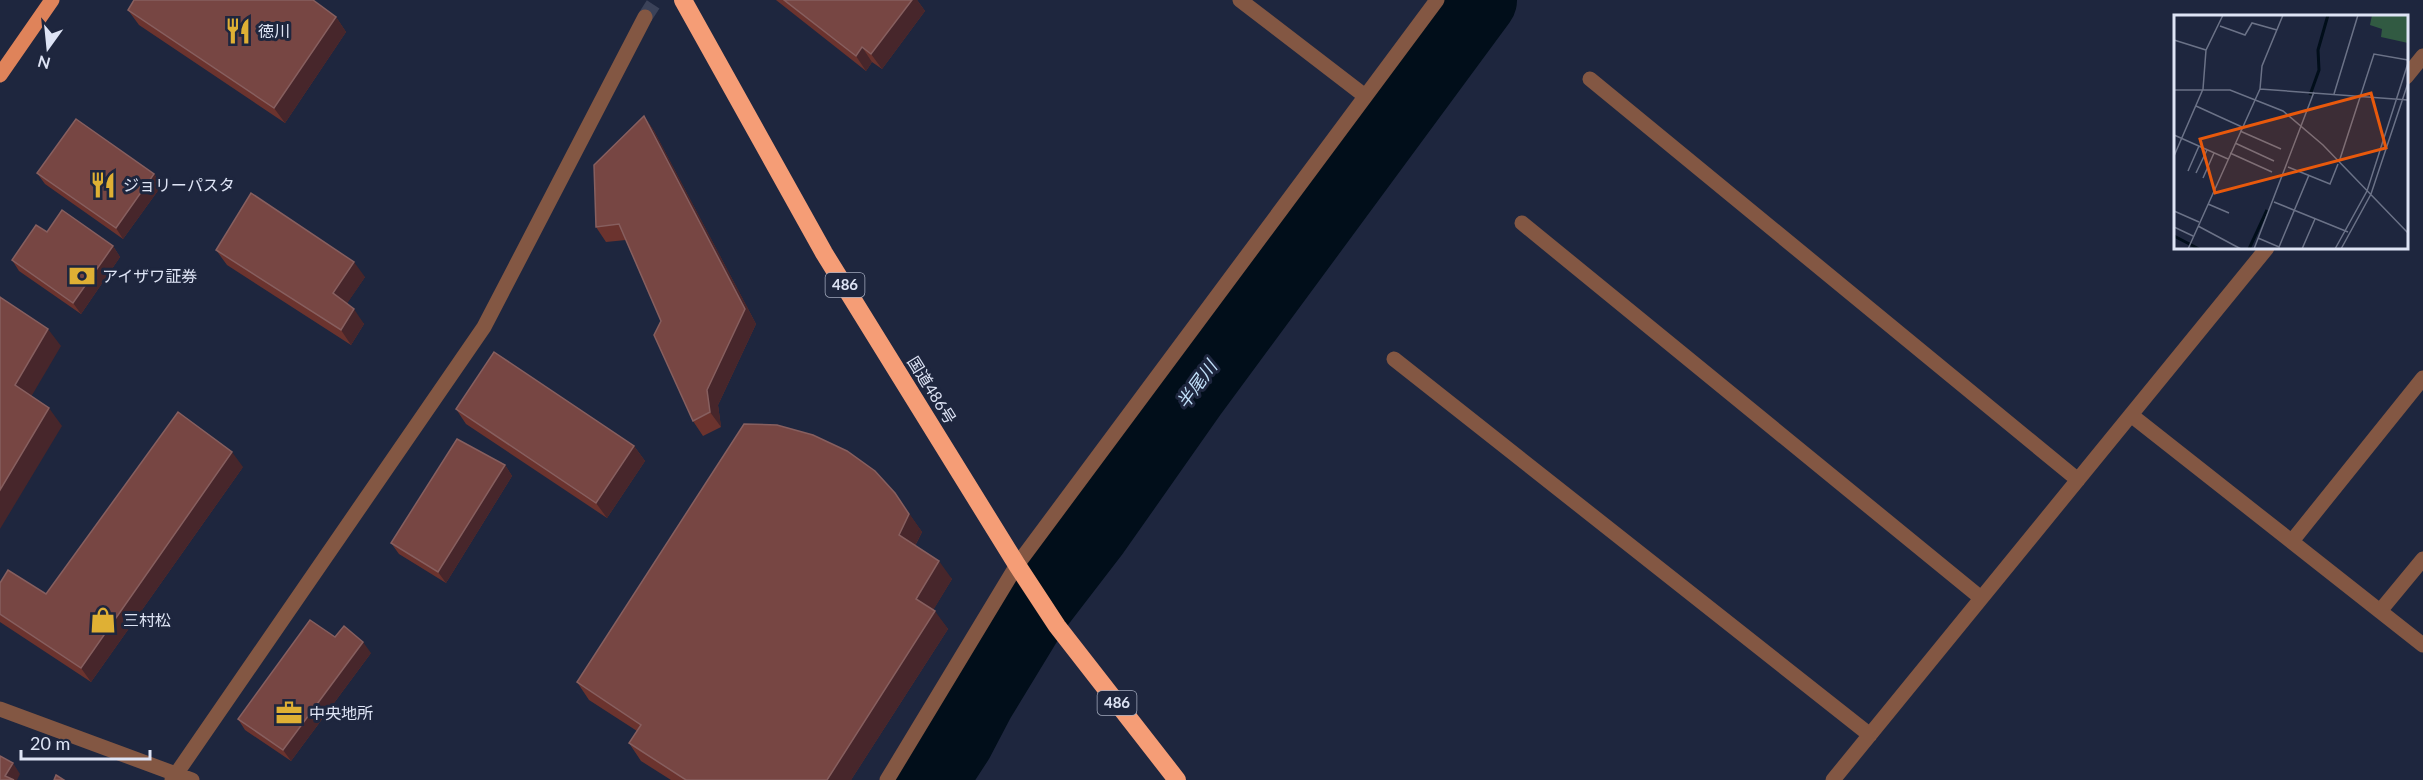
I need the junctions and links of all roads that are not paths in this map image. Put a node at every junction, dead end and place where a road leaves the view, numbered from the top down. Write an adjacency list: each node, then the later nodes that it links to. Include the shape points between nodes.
1 (52, 0): 7 (main road)
2 (682, 0): 19 (highway, 国道486号 / 486, via 824,253)
3 (1240, 0): 10 (street)
4 (1437, 0): 10 (street)
5 (645, 17): 25 (street, via 484,327)
6 (2423, 56): 8 (street)
7 (0, 75)
8 (2408, 75)
9 (1590, 79): 16 (street)
10 (1365, 96): 19 (street)
11 (1522, 224): 20 (street)
12 (2266, 249): 15 (street)
13 (1394, 359): 24 (street)
14 (2423, 378): 17 (street)
15 (2130, 415): 16 (street); 17 (street)
16 (2078, 480): 20 (street)
17 (2292, 541): 21 (street)
18 (2423, 559): 21 (street)
19 (1017, 565): 27 (street); 28 (highway, 国道486号 / 486, via 1057,626)
20 (1981, 598): 24 (street)
21 (2380, 610): 22 (street)
22 (2423, 645)
23 (0, 710): 25 (street)
24 (1870, 735): 29 (street)
25 (174, 777): 26 (street)
26 (192, 780)
27 (887, 780)
28 (1177, 780)
29 (1833, 780)

